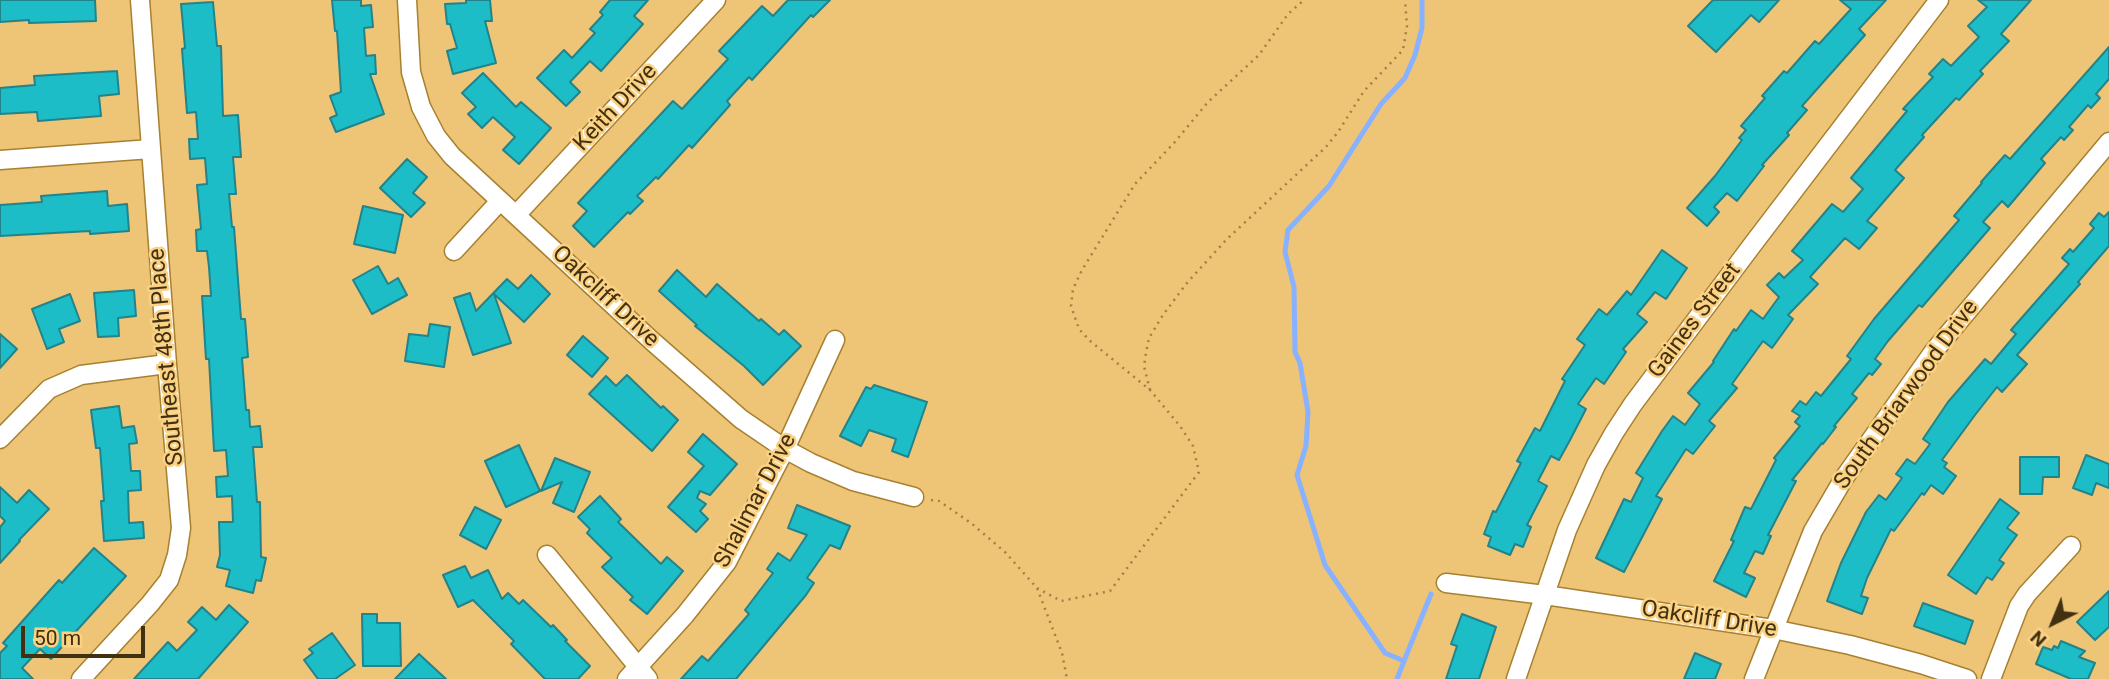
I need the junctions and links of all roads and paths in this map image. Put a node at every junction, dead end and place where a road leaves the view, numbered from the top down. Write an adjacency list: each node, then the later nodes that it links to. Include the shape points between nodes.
1 (140, 0): 8 (street, Southeast 48th Place)
2 (407, 0): 10 (street, Oakcliff Drive, via 411,72 421,107 436,136)
3 (716, 0): 11 (street, Keith Drive)
4 (1304, 0): 15 (path, via 1288,14 1259,55 1208,102 1135,184 1073,289 1071,306 1079,329)
5 (1405, 0): 15 (path, via 1403,50 1364,91 1326,147 1227,239 1163,315 1149,338 1143,366)
6 (1939, 0): 23 (street, Gaines Street, via 1633,404 1595,465)
7 (2109, 142): 24 (street, South Briarwood Drive, via 1934,351 1844,478 1812,531)
8 (151, 149): 9 (street); 14 (street, Southeast 48th Place)
9 (0, 160)
10 (500, 201): 11 (street, Oakcliff Drive); 12 (street)
11 (516, 215): 17 (street, Oakcliff Drive, via 731,410)
12 (454, 251)
13 (835, 340): 17 (street, Shalimar Drive)
14 (167, 364): 16 (street, via 71,379 49,389); 26 (street, Southeast 48th Place, via 181,528 177,555 169,580)
15 (1150, 390): 22 (path, via 1193,446 1199,472 1110,591 1061,601)
16 (0, 439)
17 (785, 449): 18 (street, Oakcliff Drive, via 853,481); 25 (street, Shalimar Drive, via 727,562)
18 (914, 497): 22 (path, via 939,501 971,523)
19 (2071, 546): 31 (street, via 2019,606)
20 (547, 555): 25 (street)
21 (1446, 583): 23 (street, Oakcliff Drive)
22 (1037, 588): 27 (path)
23 (1545, 595): 24 (street, Oakcliff Drive); 28 (street, Gaines Street)
24 (1773, 629): 29 (street, South Briarwood Drive); 30 (street, Oakcliff Drive, via 1850,645)
25 (638, 676)
26 (81, 679)
27 (1067, 679)
28 (1516, 679)
29 (1754, 679)
30 (1967, 679)
31 (1991, 679)

